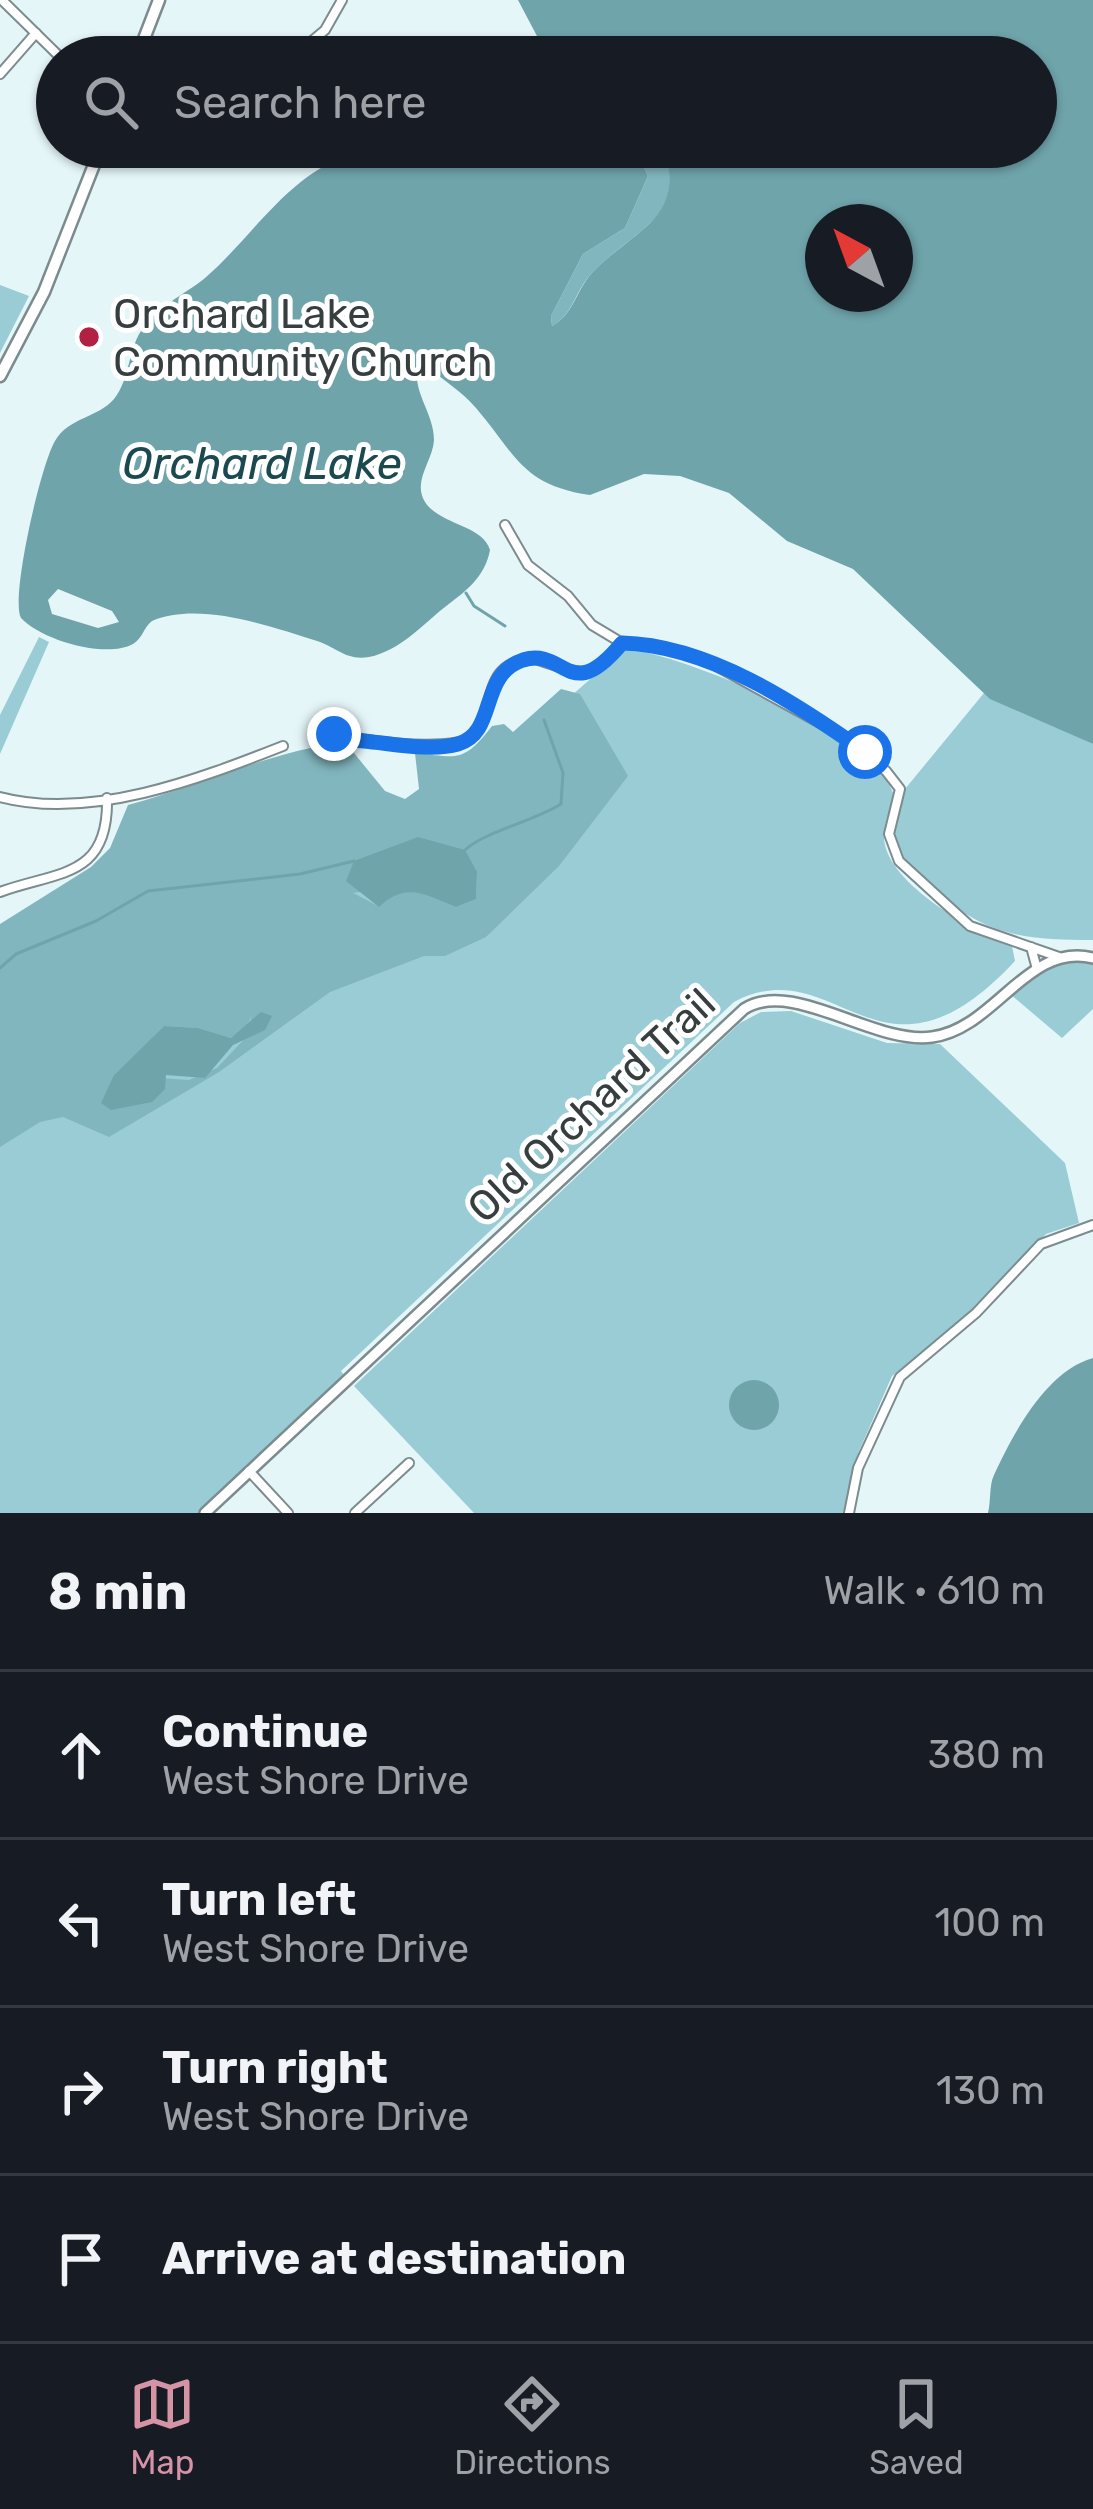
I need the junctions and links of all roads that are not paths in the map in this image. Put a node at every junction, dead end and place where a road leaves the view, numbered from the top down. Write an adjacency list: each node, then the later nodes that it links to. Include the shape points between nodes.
1 (2, 0): 4 (street)
2 (159, 0): 6 (main road)
3 (342, 0): 7 (street)
4 (36, 33): 5 (street); 8 (street)
5 (39, 36)
6 (144, 36)
7 (317, 36)
8 (0, 74)
9 (93, 168): 10 (main road)
10 (0, 376)
11 (505, 525): 12 (street, via 528,565)
12 (622, 643): 13 (street, via 588,673 535,659 501,672 479,730 463,743 345,740); 18 (street, via 709,662 865,752 900,789 889,834 899,861 970,926)
13 (326, 728)
14 (284, 746): 16 (street)
15 (0, 796): 16 (street)
16 (107, 798): 17 (street, via 104,835 88,859 64,877)
17 (0, 892)
18 (1031, 947): 19 (street); 21 (street)
19 (1059, 957): 20 (street); 21 (street, Old Orchard Trail)
20 (1093, 958)
21 (1037, 969): 24 (street, Old Orchard Trail, via 964,1027 934,1037 862,1028 787,1000 744,1009)
22 (1093, 1225): 28 (street, via 1041,1244 900,1377 858,1468)
23 (409, 1463): 27 (street)
24 (250, 1471): 25 (street, Old Orchard Trail); 26 (street)
25 (205, 1513)
26 (288, 1513)
27 (355, 1513)
28 (849, 1513)

